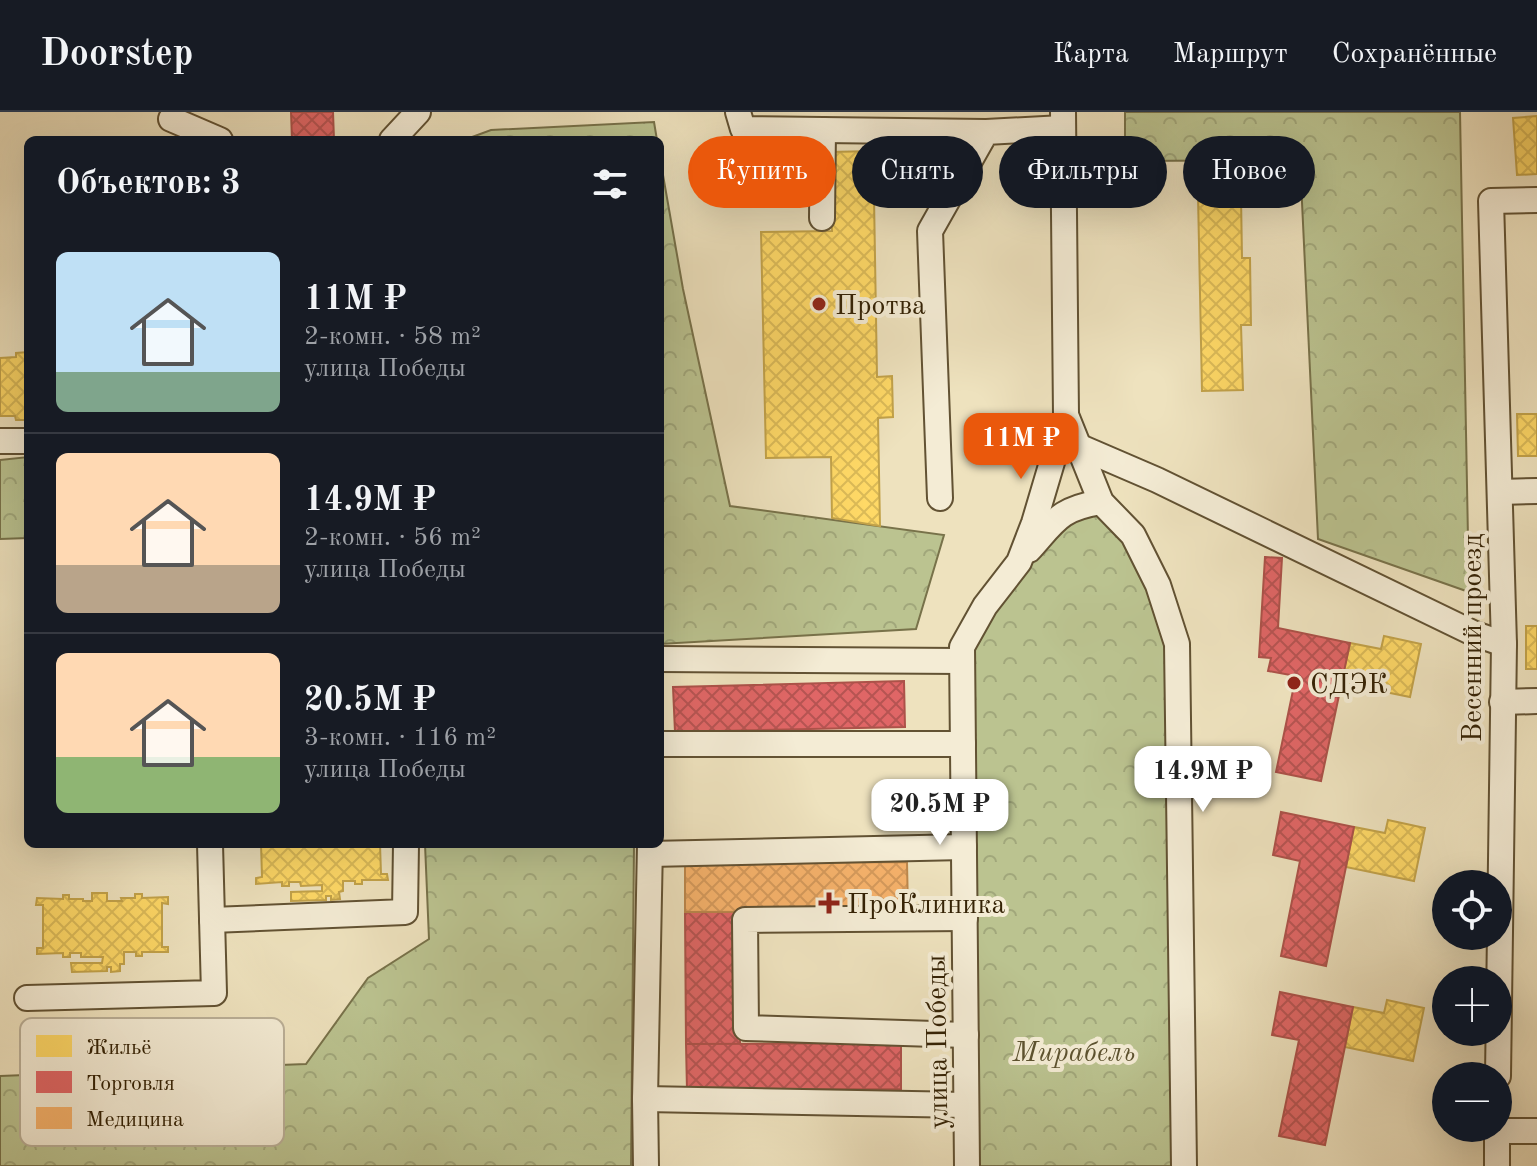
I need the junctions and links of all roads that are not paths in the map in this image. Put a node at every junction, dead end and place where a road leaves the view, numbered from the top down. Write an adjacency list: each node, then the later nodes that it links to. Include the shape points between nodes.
1 (418, 112): 8 (street)
2 (738, 112): 5 (street, via 743,129)
3 (1063, 120): 6 (street); 11 (street, улица Победы)
4 (171, 124): 7 (street)
5 (823, 130): 6 (street); 10 (street)
6 (986, 132): 17 (street, via 930,231)
7 (208, 136)
8 (396, 136)
9 (1537, 200): 16 (street, Весенний проезд, via 1491,201)
10 (822, 218)
11 (1066, 415): 14 (street, улица Победы); 19 (street, улица Победы)
12 (0, 441): 13 (street)
13 (24, 441)
14 (1078, 446): 18 (street, улица Победы); 20 (street)
15 (1537, 491): 16 (street)
16 (1500, 492): 20 (street, Весенний проезд)
17 (940, 498)
18 (1101, 502): 19 (street, via 1060,515); 43 (street, улица Победы, via 1133,535 1158,585 1177,644)
19 (1019, 562): 22 (street, улица Победы, via 969,633)
20 (1504, 644): 24 (street, Весенний проезд)
21 (664, 659): 22 (street)
22 (962, 661): 26 (street, улица Победы)
23 (1537, 701): 24 (street)
24 (1502, 702): 35 (street, Весенний проезд)
25 (664, 744): 26 (street)
26 (963, 744): 27 (street, улица Победы)
27 (964, 847): 30 (street); 31 (street, улица Победы)
28 (210, 848): 32 (street)
29 (406, 848): 32 (street, via 405,912)
30 (650, 849): 36 (street)
31 (965, 918): 34 (street, улица Победы); 34 (street, via 745,920 746,1028)
32 (212, 920): 33 (street, via 214,993)
33 (27, 998)
34 (966, 1035): 37 (street, улица Победы)
35 (1498, 1062)
36 (645, 1099): 37 (street); 41 (street)
37 (966, 1105): 42 (street, улица Победы)
38 (1512, 1130): 39 (street)
39 (1537, 1131)
40 (1497, 1142): 44 (street)
41 (646, 1166)
42 (967, 1166)
43 (1184, 1166)
44 (1497, 1166)

